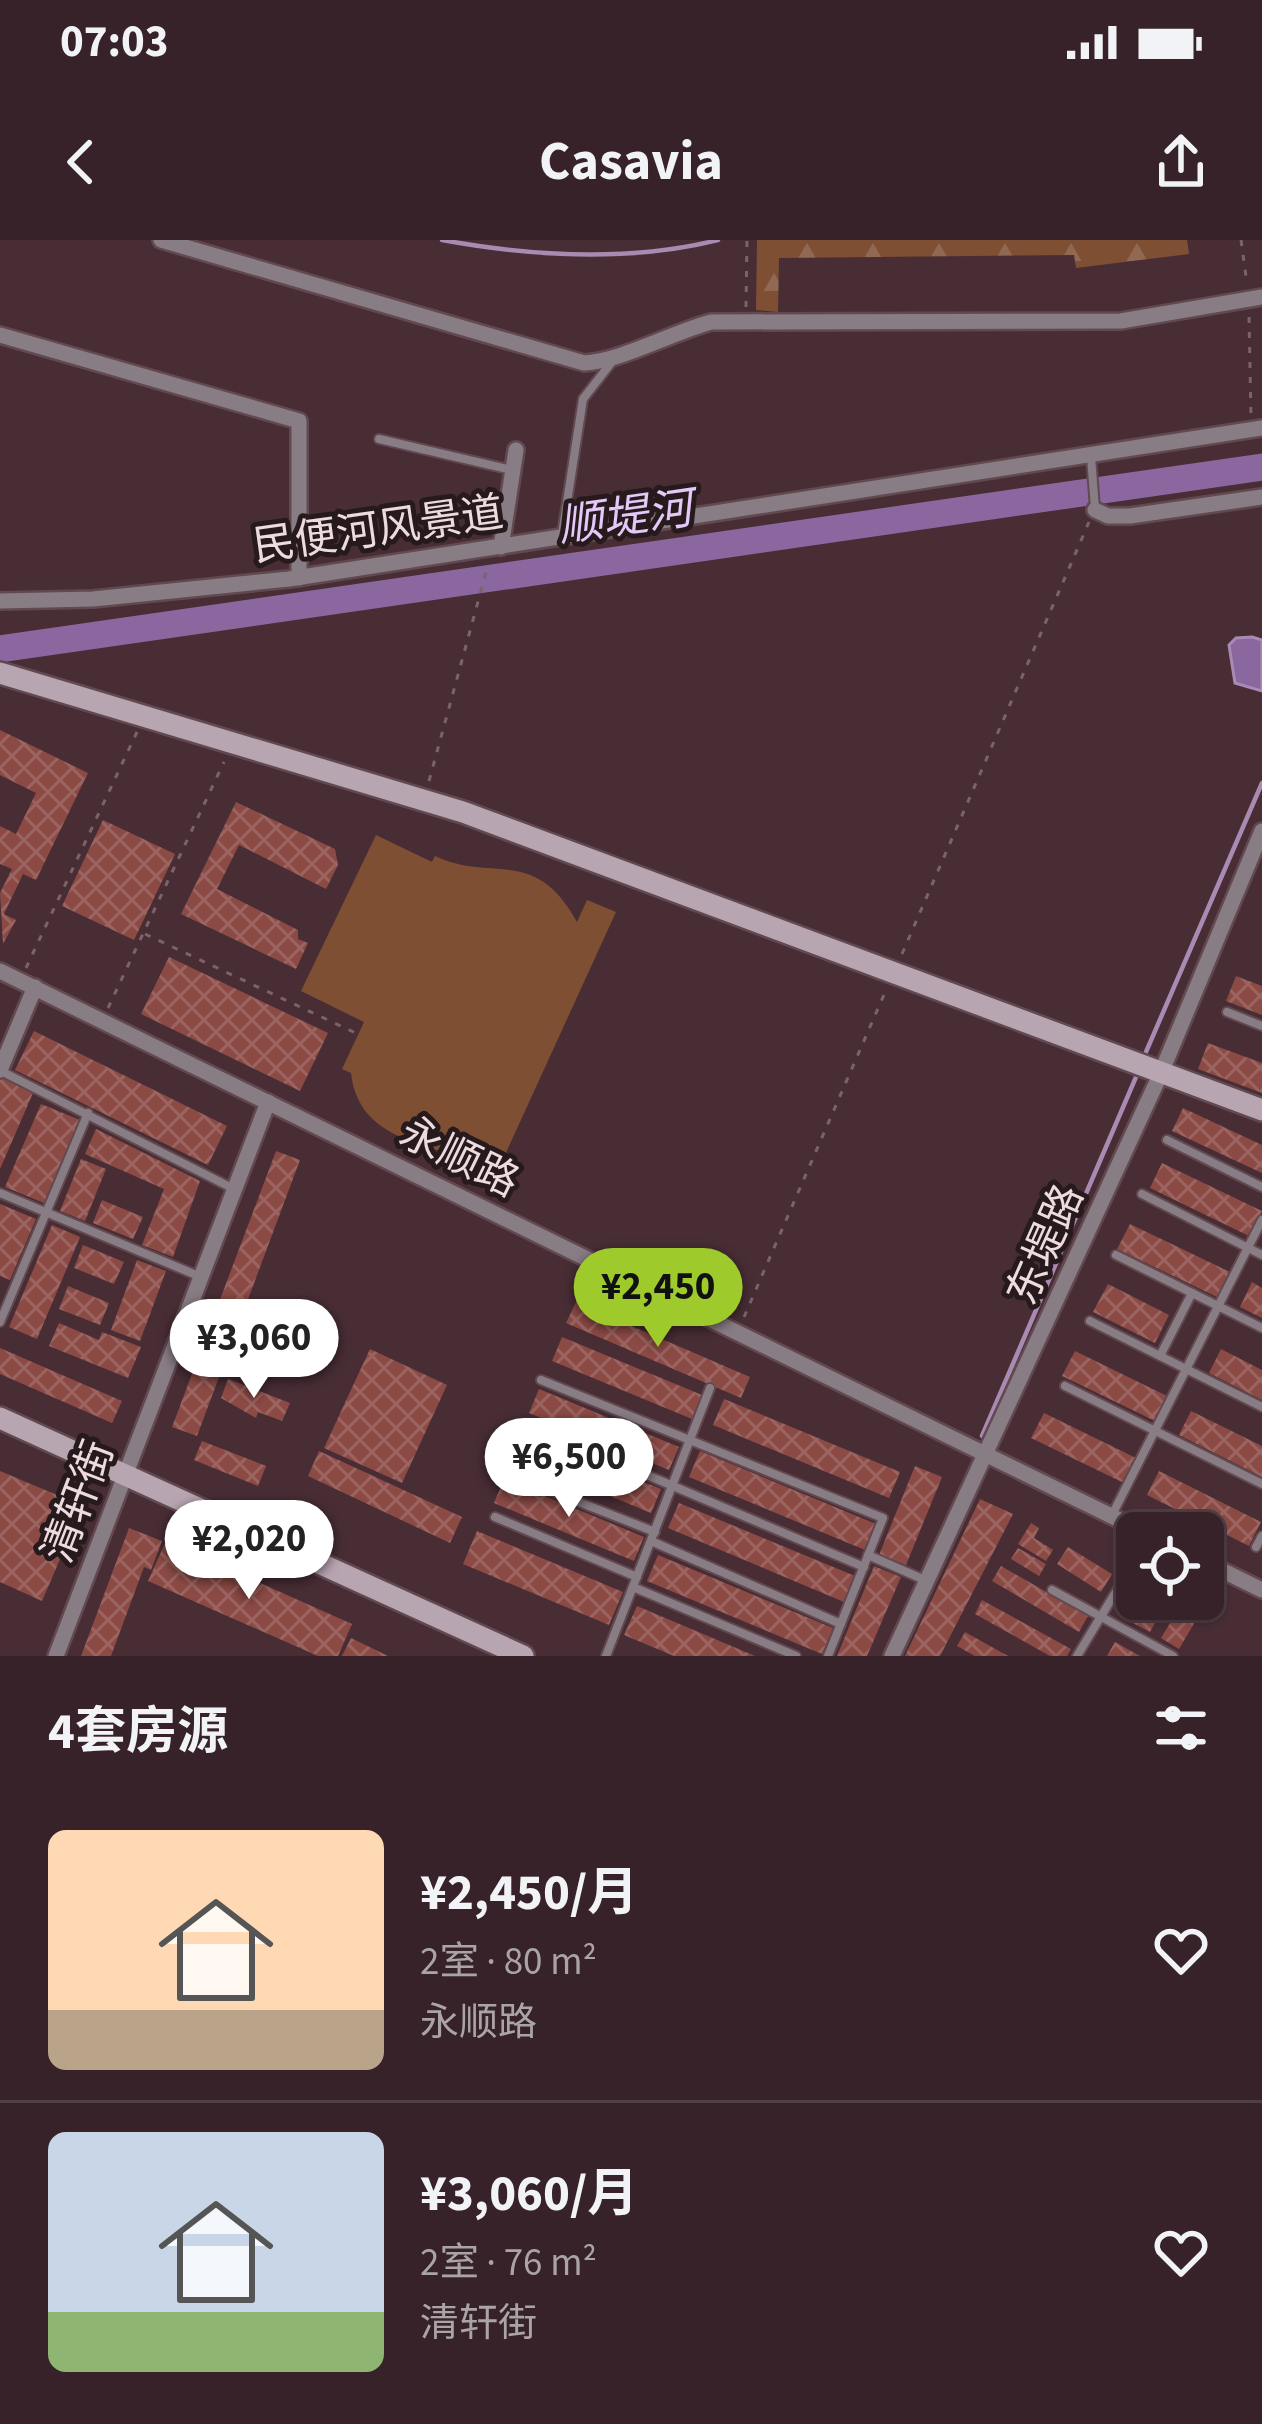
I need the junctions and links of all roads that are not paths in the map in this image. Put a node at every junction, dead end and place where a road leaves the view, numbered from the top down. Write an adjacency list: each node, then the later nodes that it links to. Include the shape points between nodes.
1 (161, 240): 4 (street, via 584,363)
2 (1256, 299): 4 (street, via 1121,321 711,322)
3 (0, 335): 14 (street, via 299,421)
4 (616, 357): 12 (lane, via 583,399)
5 (1257, 429): 8 (street, 民便河风景道)
6 (380, 440): 9 (lane)
7 (516, 450): 9 (street)
8 (1091, 457): 11 (lane); 12 (street, 民便河风景道)
9 (513, 470): 13 (street)
10 (1262, 496): 11 (street, via 1130,516)
11 (1095, 509)
12 (561, 538): 13 (street, 民便河风景道)
13 (495, 553): 14 (street, 民便河风景道)
14 (299, 578): 15 (street, 民便河风景道)
15 (0, 601)
16 (0, 673): 24 (street, via 424,800)
17 (1262, 831): 18 (street, 东堤路)
18 (1256, 855): 24 (street, 东堤路)
19 (0, 971): 20 (street, 永顺路)
20 (27, 984): 23 (street); 25 (street, 永顺路)
21 (1227, 1012): 22 (lane)
22 (1262, 1026)
23 (0, 1070): 27 (lane)
24 (1161, 1072): 26 (street); 54 (street, 东堤路)
25 (268, 1102): 30 (street, 清轩街); 54 (street, 永顺路)
26 (1262, 1110)
27 (88, 1113): 30 (lane); 33 (lane)
28 (1167, 1140): 29 (lane)
29 (1262, 1187)
30 (235, 1190): 38 (street, 清轩街)
31 (0, 1193): 33 (lane)
32 (1142, 1194): 35 (lane)
33 (47, 1213): 38 (lane); 42 (lane)
34 (1262, 1220): 35 (lane)
35 (1248, 1248): 37 (lane); 40 (lane)
36 (1116, 1255): 39 (lane)
37 (1262, 1255)
38 (201, 1277): 55 (street, 清轩街)
39 (1192, 1293): 40 (lane); 44 (lane)
40 (1218, 1306): 43 (lane); 45 (lane)
41 (1090, 1321): 44 (lane)
42 (0, 1322)
43 (1262, 1328)
44 (1160, 1356): 45 (lane)
45 (1186, 1369): 49 (lane); 52 (lane)
46 (542, 1380): 53 (lane)
47 (1065, 1386): 52 (lane)
48 (710, 1388): 53 (lane)
49 (1262, 1407)
50 (0, 1418): 55 (street)
51 (529, 1425): 57 (lane)
52 (1155, 1431): 58 (lane); 59 (lane)
53 (690, 1440): 57 (lane); 65 (lane, via 883,1518)
54 (988, 1456): 59 (street, 永顺路); 69 (street, 东堤路)
55 (128, 1472): 75 (street, 清轩街); 76 (street)
56 (508, 1474): 62 (lane)
57 (673, 1484): 62 (lane); 66 (lane)
58 (1262, 1484)
59 (1112, 1516): 61 (street, 永顺路)
60 (495, 1517): 68 (lane)
61 (1116, 1518)
62 (653, 1536): 68 (lane); 74 (lane)
63 (1262, 1536): 64 (lane)
64 (1256, 1547)
65 (868, 1555): 66 (lane); 69 (lane)
66 (864, 1567): 74 (lane)
67 (1224, 1571): 71 (street)
68 (635, 1582): 77 (lane); 78 (lane)
69 (928, 1582): 80 (street, 东堤路)
70 (1052, 1590): 73 (lane)
71 (1262, 1590)
72 (1116, 1591): 73 (lane)
73 (1101, 1616): 81 (lane); 82 (lane)
74 (841, 1624): 79 (lane)
75 (56, 1656)
76 (523, 1656)
77 (606, 1656)
78 (796, 1656)
79 (828, 1656)
80 (892, 1656)
81 (1077, 1656)
82 (1174, 1656)

